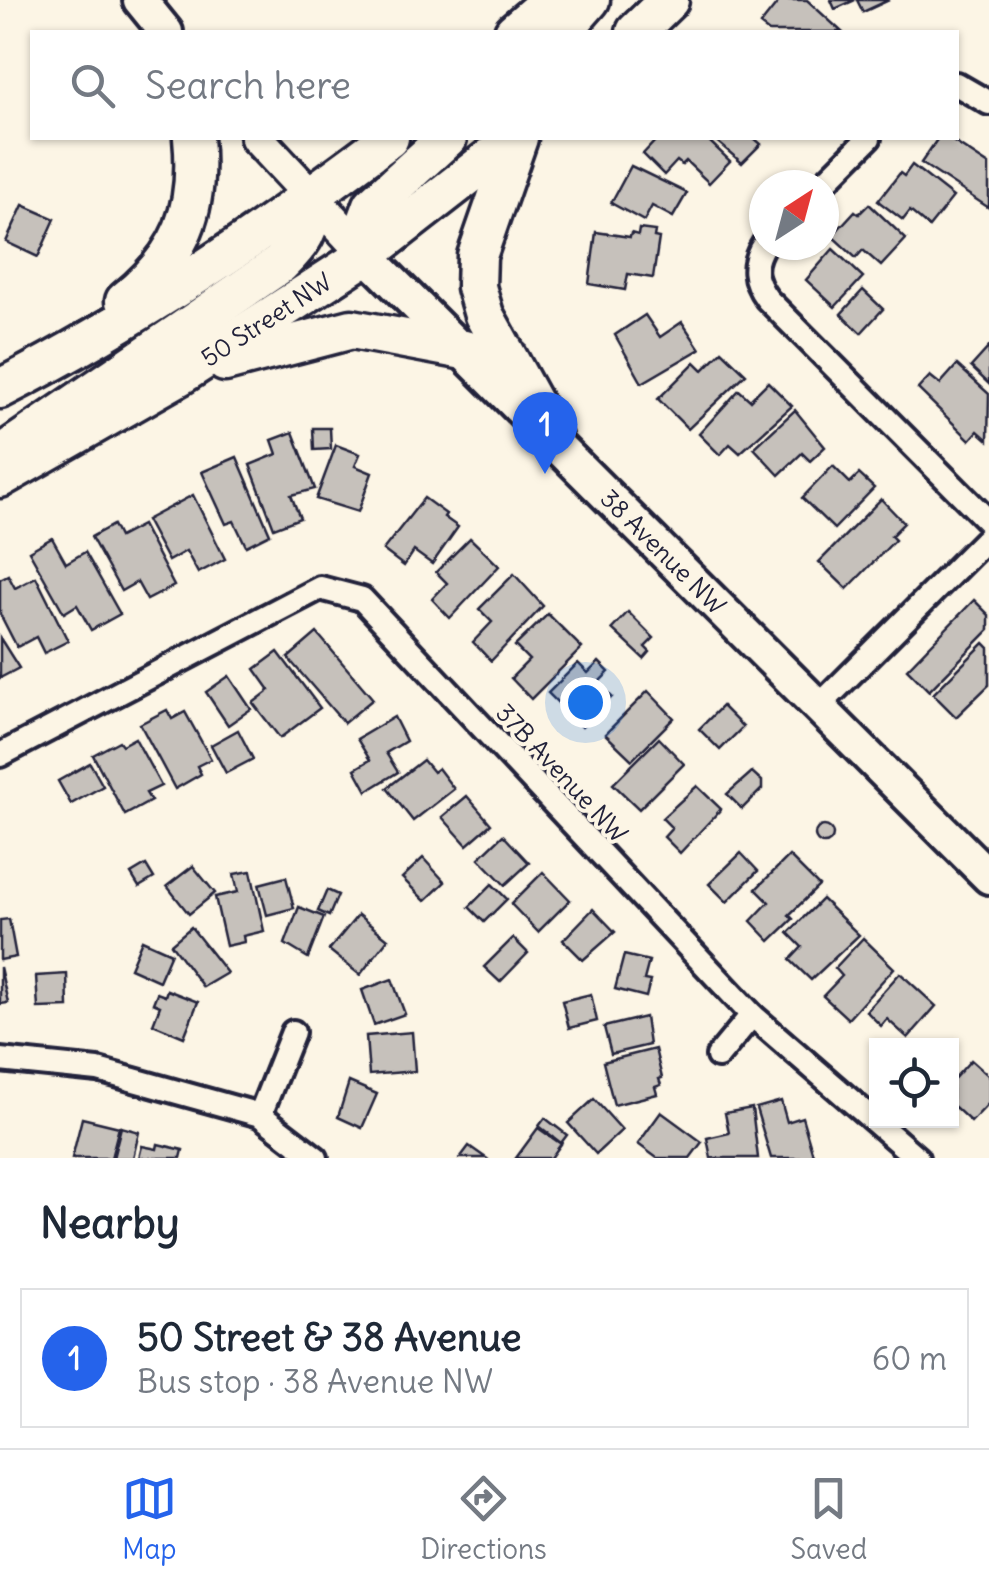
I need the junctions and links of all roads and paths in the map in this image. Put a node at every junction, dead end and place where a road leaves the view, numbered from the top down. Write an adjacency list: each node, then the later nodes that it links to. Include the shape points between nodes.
1 (140, 0): 5 (street)
2 (551, 0): 6 (main road)
3 (590, 0): 7 (main road)
4 (670, 0): 8 (main road)
5 (164, 30)
6 (516, 30)
7 (564, 30)
8 (638, 30)
9 (959, 86): 10 (street)
10 (989, 103)
11 (194, 140): 23 (main road, via 192,204 172,252 153,278)
12 (259, 140): 19 (street, 38 Avenue NW)
13 (386, 140): 19 (main road)
14 (445, 140): 20 (main road, via 373,205 362,232)
15 (514, 140): 20 (main road, 50 Street NW)
16 (516, 140): 26 (main road, via 476,256 476,287 484,315)
17 (868, 140): 18 (street)
18 (837, 170)
19 (310, 198): 20 (street, 38 Avenue NW); 23 (main road); 27 (main road, via 307,233 280,264)
20 (366, 255): 22 (street, 38 Avenue NW); 24 (main road, 50 Street NW)
21 (756, 260): 29 (street, via 755,277 767,299)
22 (464, 350): 24 (main road, via 352,329); 26 (street, 38 Avenue NW)
23 (45, 366): 25 (main road)
24 (180, 376): 28 (main road, 50 Street NW)
25 (0, 389)
26 (552, 438): 31 (street, 38 Avenue NW)
27 (0, 456)
28 (0, 478)
29 (989, 522)
30 (989, 536): 31 (street)
31 (819, 706): 33 (street, 38 Avenue NW)
32 (0, 755): 34 (street, 37B Avenue NW, via 320,588 362,599)
33 (989, 876)
34 (752, 1016): 36 (street); 40 (street, 37B Avenue NW)
35 (292, 1032): 38 (street)
36 (718, 1056)
37 (0, 1060): 38 (street, via 98,1070)
38 (260, 1116): 39 (street)
39 (316, 1158)
40 (917, 1158)

